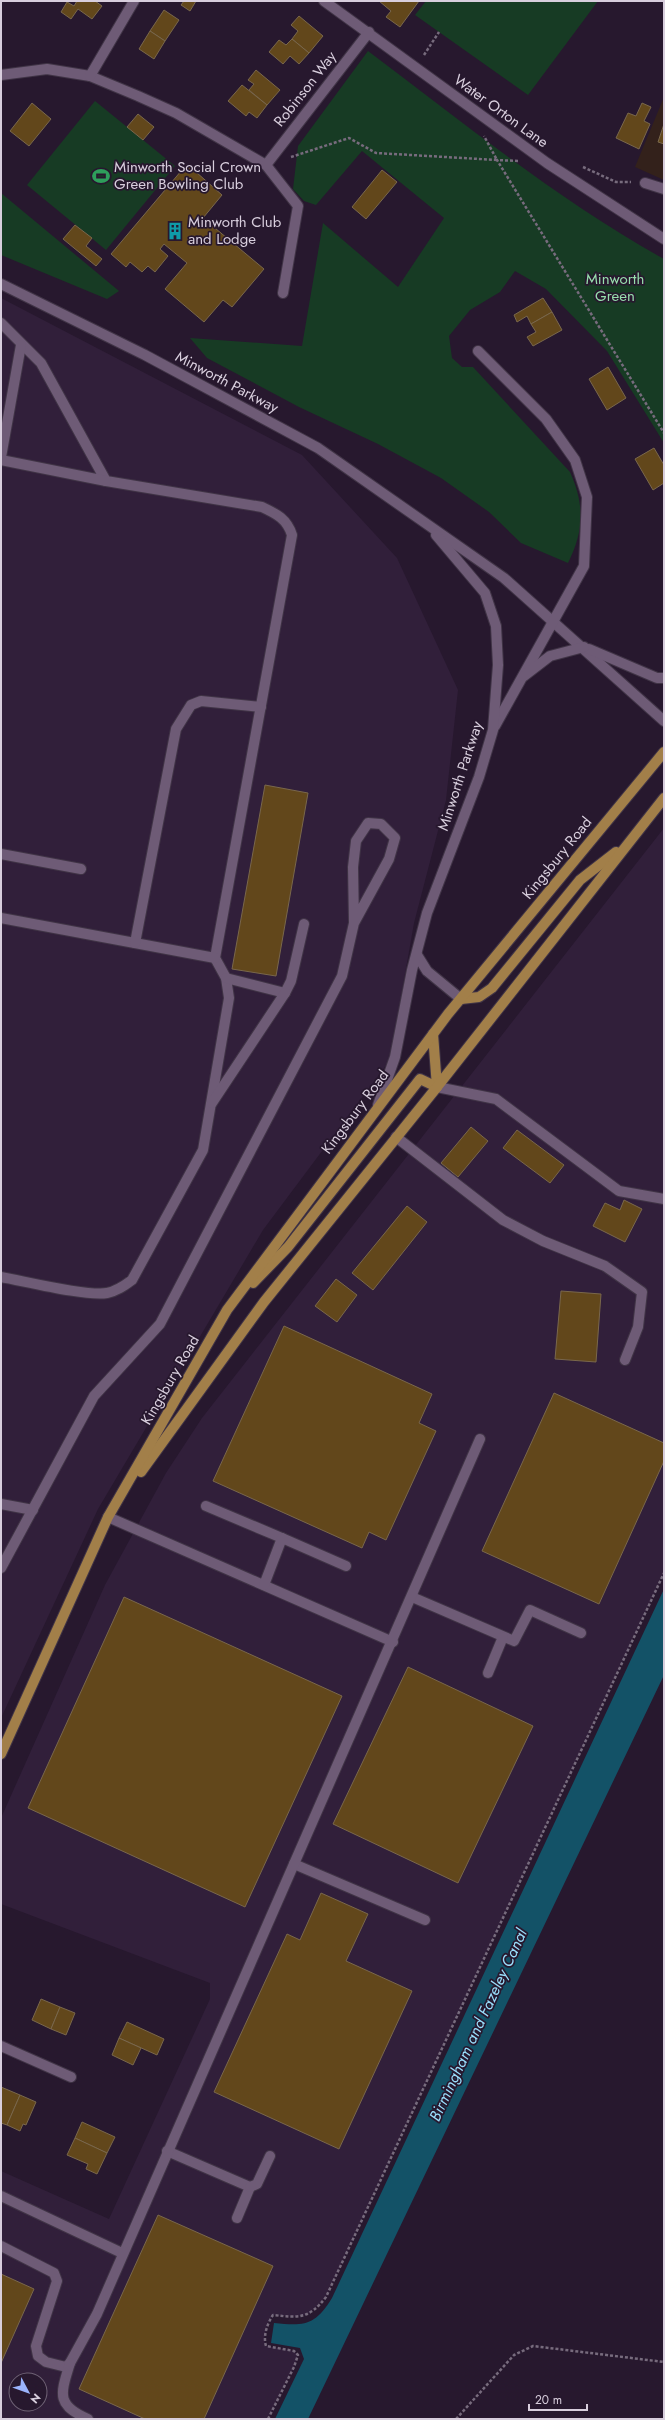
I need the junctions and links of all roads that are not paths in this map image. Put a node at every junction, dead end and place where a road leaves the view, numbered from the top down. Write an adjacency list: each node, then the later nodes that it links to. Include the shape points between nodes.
1 (134, 1): 5 (street)
2 (324, 1): 3 (street, Water Orton Lane)
3 (369, 32): 6 (street, Robinson Way); 9 (street, Water Orton Lane, via 547,163)
4 (1, 74): 5 (street, via 47,69)
5 (90, 76): 6 (street, via 176,113)
6 (266, 166): 11 (street, via 298,206)
7 (645, 183): 8 (street)
8 (664, 189)
9 (664, 239)
10 (1, 284): 18 (street, Minworth Parkway, via 145,355 318,448)
11 (282, 293)
12 (1, 323): 13 (street)
13 (22, 345): 15 (street); 17 (street, via 41,363)
14 (478, 351): 19 (street, via 546,419 575,460 587,498 584,566)
15 (1, 457)
16 (1, 460): 17 (street)
17 (106, 481): 23 (street, via 262,507 279,515 289,525 292,535)
18 (428, 526): 19 (street, Minworth Parkway, via 504,578); 25 (street, Minworth Parkway, via 484,593 496,626 498,665)
19 (552, 621): 20 (street, Minworth Parkway); 21 (street)
20 (584, 647): 21 (street, via 550,656); 22 (street, Minworth Parkway, via 656,678); 24 (street, Minworth Parkway)
21 (521, 678): 25 (street)
22 (664, 678)
23 (261, 707): 34 (street, via 201,701 191,705 176,729); 36 (street)
24 (664, 721)
25 (493, 730): 35 (street, Minworth Parkway, via 477,783 427,913)
26 (664, 752): 39 (main road, Kingsbury Road)
27 (664, 798): 28 (main road, Kingsbury Road)
28 (628, 843): 39 (main road, via 580,880 492,988 479,997); 41 (main road, Kingsbury Road)
29 (1, 854): 30 (street)
30 (81, 870)
31 (1, 918): 34 (street)
32 (354, 923): 32 (street, via 353,867 356,841 368,823 381,824 395,838 389,859); 52 (street, via 342,976 160,1324 94,1396)
33 (304, 924): 38 (street)
34 (135, 943): 36 (street)
35 (418, 955): 39 (street, via 427,971); 43 (street, Minworth Parkway, via 412,970 395,1057)
36 (215, 958): 37 (street)
37 (226, 978): 38 (street); 42 (street, via 229,998)
38 (286, 993): 42 (street)
39 (461, 999): 40 (main road, Kingsbury Road)
40 (433, 1034): 41 (main road); 43 (main road, Kingsbury Road)
41 (437, 1087): 44 (main road, Kingsbury Road); 45 (street, via 496,1099 619,1191); 47 (main road, via 420,1079 288,1247)
42 (210, 1106): 46 (street, via 203,1150 132,1280 119,1290 106,1294)
43 (378, 1106): 47 (main road, Kingsbury Road)
44 (396, 1137): 48 (street, via 503,1220 543,1241 605,1266 642,1292 638,1326); 53 (main road, Kingsbury Road, via 264,1302)
45 (664, 1199)
46 (1, 1277)
47 (227, 1310): 53 (main road, Kingsbury Road)
48 (625, 1360)
49 (480, 1439): 58 (street)
50 (1, 1504): 52 (street)
51 (206, 1506): 54 (street)
52 (33, 1510): 56 (street)
53 (108, 1517): 57 (street); 63 (main road, Kingsbury Road)
54 (282, 1538): 55 (street); 57 (street)
55 (346, 1566)
56 (1, 1568)
57 (264, 1585): 61 (street)
58 (412, 1596): 60 (street); 61 (street)
59 (581, 1633): 60 (street, via 530,1610 514,1641)
60 (503, 1637): 62 (street)
61 (393, 1642): 64 (street)
62 (488, 1673)
63 (1, 1754)
64 (294, 1864): 65 (street); 68 (street)
65 (425, 1920)
66 (1, 2046): 67 (street)
67 (71, 2077)
68 (168, 2151): 70 (street); 74 (street)
69 (270, 2156): 70 (street, via 258,2184)
70 (250, 2187): 72 (street)
71 (1, 2196): 74 (street)
72 (237, 2218)
73 (1, 2246): 75 (street, via 54,2273 58,2281 36,2346 38,2356 46,2362 66,2367)
74 (122, 2253): 75 (street, via 97,2314)
75 (70, 2364): 76 (street, via 62,2390 62,2399 67,2407)
76 (88, 2419)

